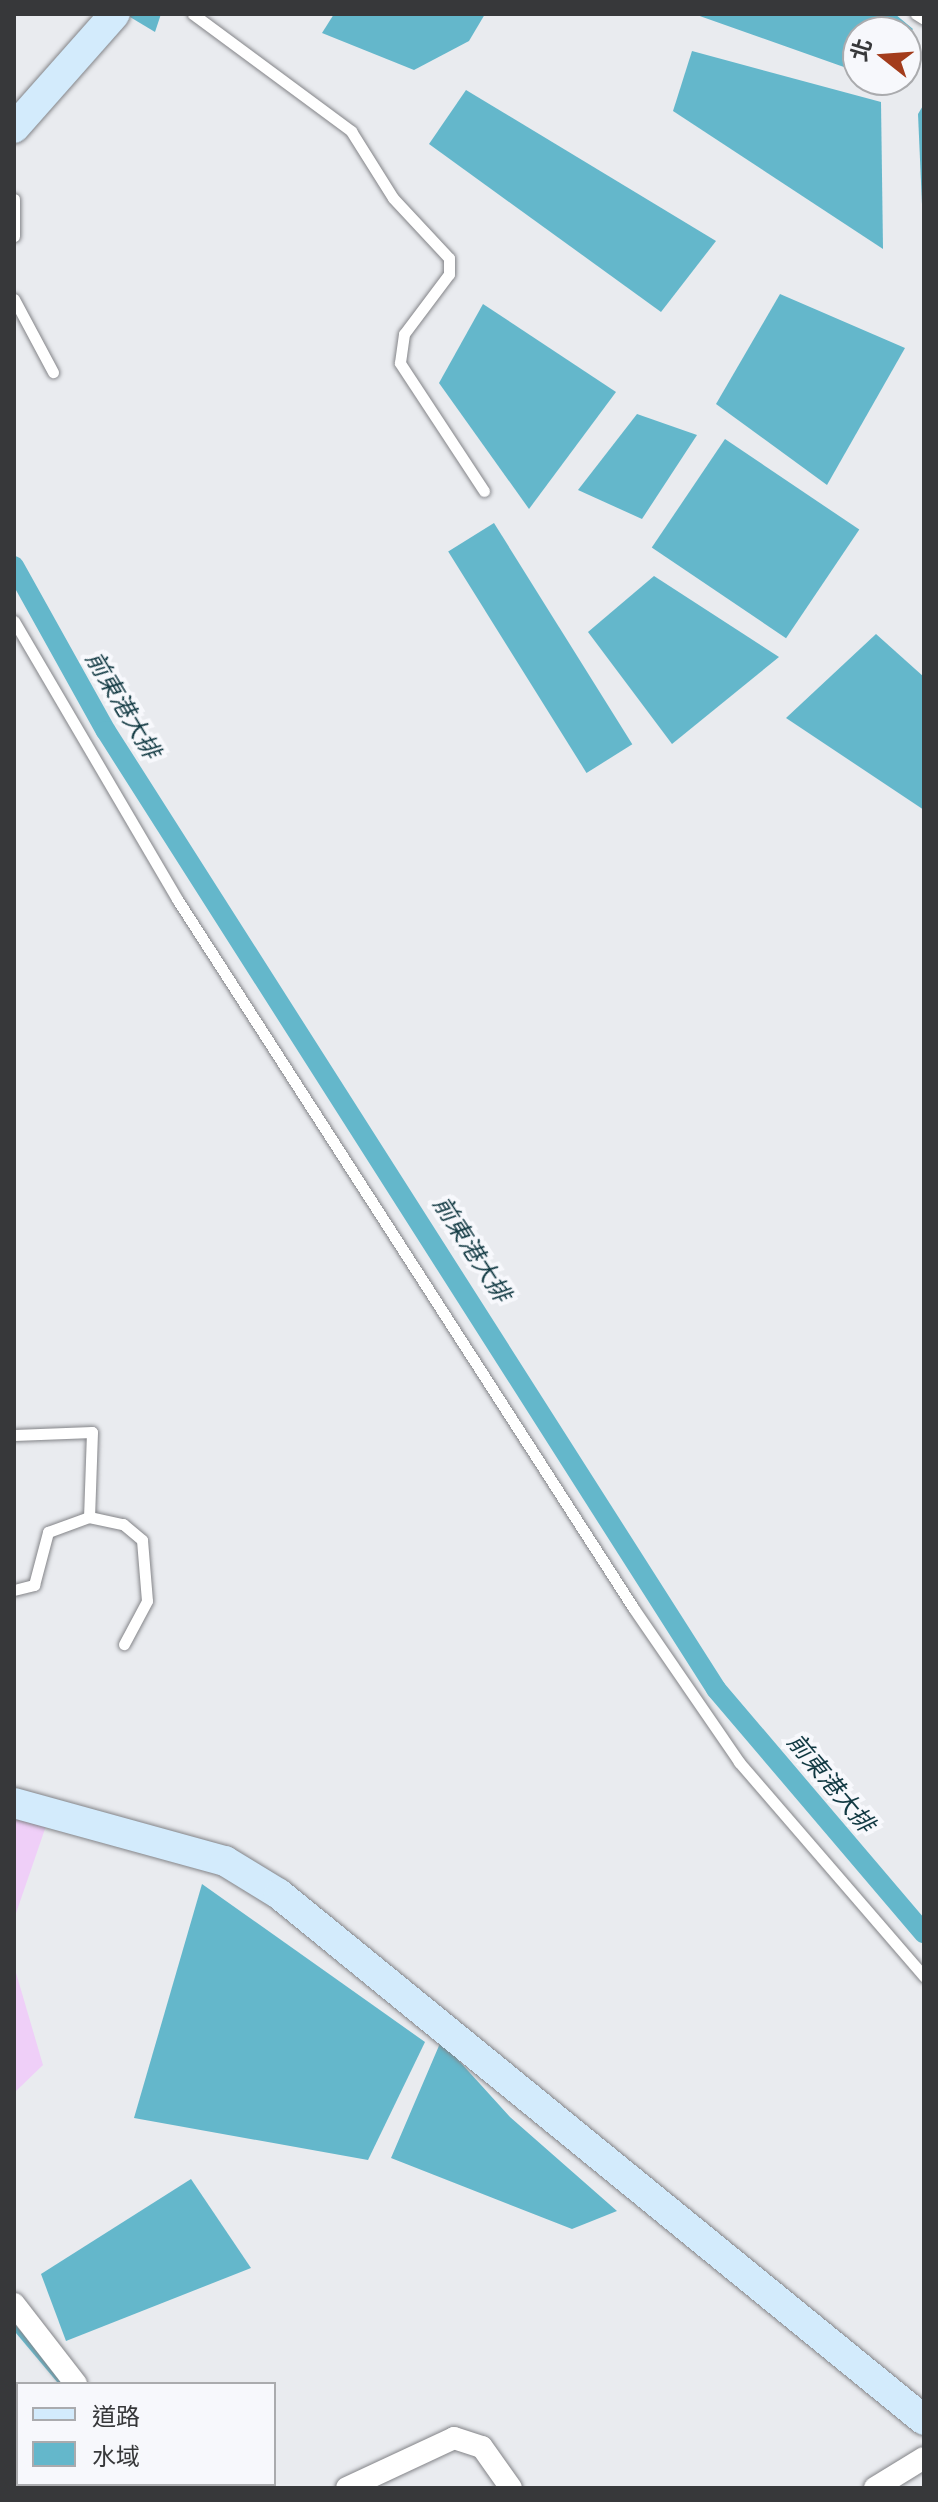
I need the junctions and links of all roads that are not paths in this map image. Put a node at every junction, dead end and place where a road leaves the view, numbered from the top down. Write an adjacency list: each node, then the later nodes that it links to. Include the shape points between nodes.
1 (115, 14): 5 (main road)
2 (193, 14): 10 (lane, via 351,131 393,198 449,258 449,274 404,334 400,363)
3 (916, 14): 4 (lane)
4 (924, 19)
5 (14, 128)
6 (14, 199): 7 (lane)
7 (14, 236)
8 (14, 299): 9 (lane)
9 (53, 372)
10 (484, 491)
11 (14, 621): 17 (lane, via 177,899 634,1609 739,1762)
12 (14, 1435): 13 (lane, via 92,1432)
13 (89, 1517): 14 (lane, via 48,1532 34,1585); 15 (lane, via 123,1524 142,1540 147,1601)
14 (14, 1590)
15 (124, 1644)
16 (14, 1803): 20 (main road, via 225,1861 279,1894)
17 (924, 1976)
18 (14, 2304): 19 (street)
19 (74, 2382)
20 (924, 2420)
21 (924, 2458): 24 (street)
22 (347, 2488): 23 (street, via 454,2438 482,2447)
23 (511, 2488)
24 (875, 2488)

